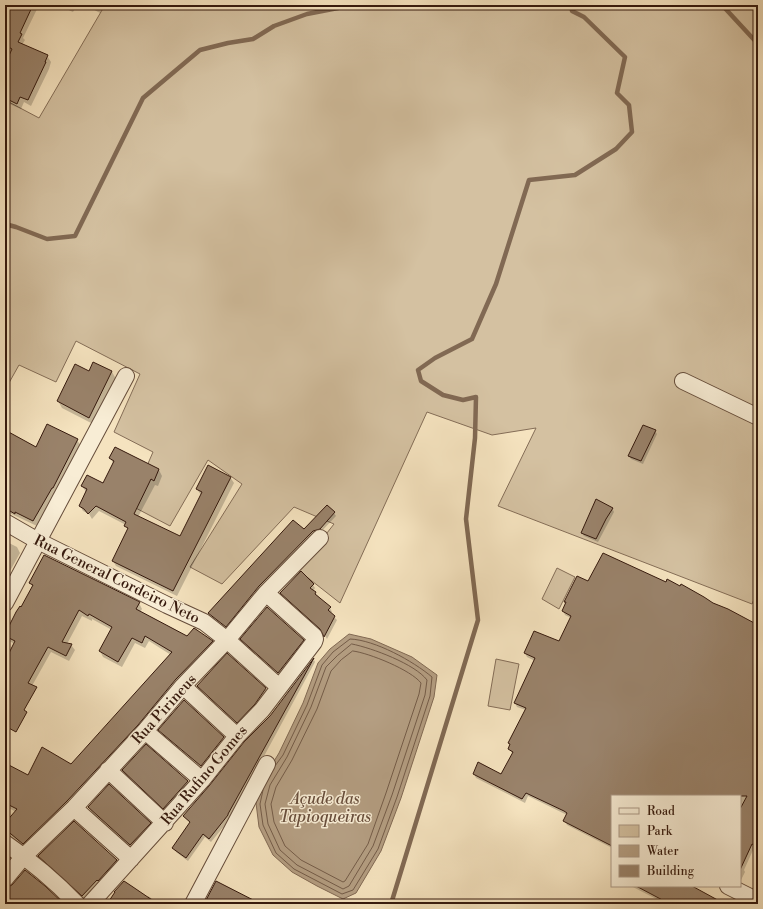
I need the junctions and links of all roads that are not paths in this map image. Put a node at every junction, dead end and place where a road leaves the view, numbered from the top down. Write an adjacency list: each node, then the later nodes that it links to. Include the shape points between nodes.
1 (126, 376): 6 (street)
2 (683, 381): 3 (street)
3 (758, 417)
4 (5, 522): 6 (street, Rua General Cordeiro Neto)
5 (320, 538): 7 (street, Rua Pirineus)
6 (38, 541): 8 (street); 9 (street, Rua General Cordeiro Neto, via 204,622)
7 (266, 593): 9 (street, Rua Pirineus); 11 (street, Rua Rufino Gomes, via 315,639)
8 (5, 603)
9 (226, 640): 10 (street, Rua Pirineus); 11 (street, Rua General Cordeiro Neto)
10 (183, 686): 12 (street, Rua Pirineus); 13 (street)
11 (279, 687): 13 (street, Rua Rufino Gomes, via 262,710)
12 (145, 731): 15 (street, Rua Pirineus); 16 (street)
13 (237, 736): 16 (street, Rua Rufino Gomes)
14 (267, 764): 27 (street)
15 (108, 770): 17 (street, Rua Pirineus); 18 (street)
16 (202, 780): 18 (street, Rua Rufino Gomes)
17 (74, 808): 20 (street, Rua Pirineus); 21 (street)
18 (165, 823): 21 (street, Rua Rufino Gomes)
19 (5, 843): 20 (street)
20 (24, 856): 22 (street, Rua Pirineus); 25 (street, via 57,883)
21 (130, 858): 26 (street, Rua Rufino Gomes)
22 (5, 878)
23 (730, 887): 24 (street)
24 (758, 901)
25 (77, 904)
26 (90, 904)
27 (193, 904)

